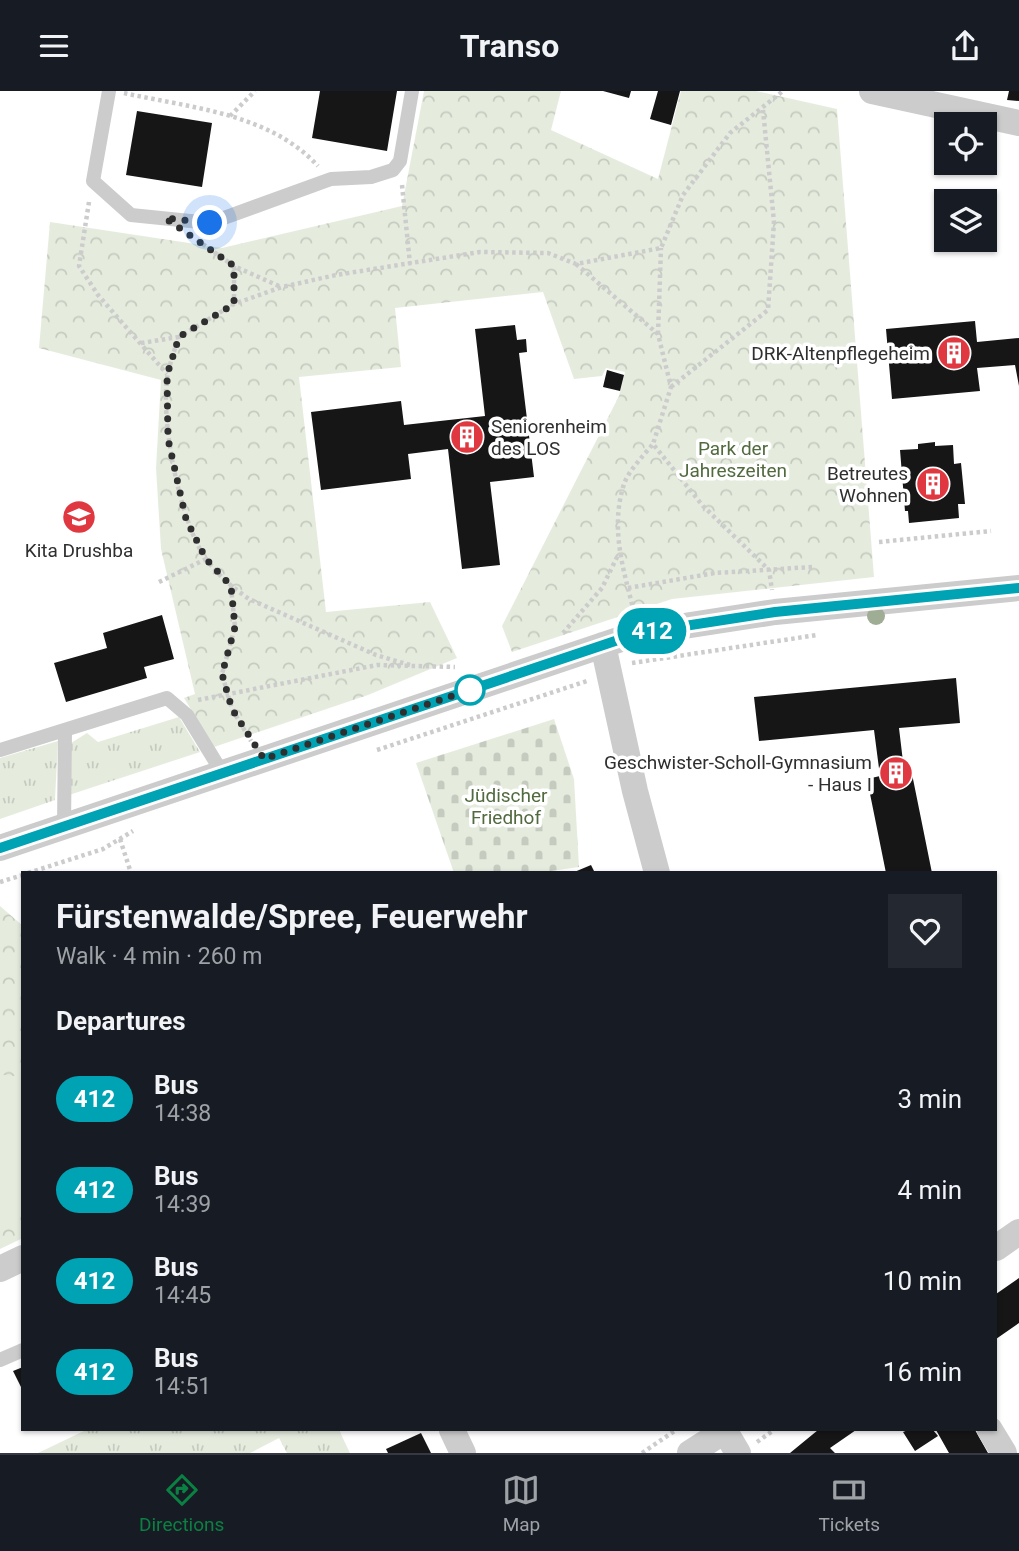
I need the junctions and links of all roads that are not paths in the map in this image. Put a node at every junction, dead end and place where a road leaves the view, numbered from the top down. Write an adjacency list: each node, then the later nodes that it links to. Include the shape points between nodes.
1 (108, 91): 2 (lane, via 93,181 131,215 210,223 331,179 371,177 393,170 400,161)
2 (412, 91)
3 (872, 91): 4 (street)
4 (1019, 123)
5 (1019, 588): 6 (street, via 775,612 639,633)
6 (599, 664): 9 (street); 12 (street)
7 (65, 732): 8 (lane); 9 (lane, via 167,698 177,704); 10 (lane)
8 (0, 750)
9 (223, 773): 10 (street)
10 (64, 827): 11 (street)
11 (0, 848)
12 (656, 871)
13 (1019, 1232): 14 (street)
14 (997, 1247)
15 (21, 1259): 16 (street)
16 (0, 1269)
17 (21, 1351): 18 (lane)
18 (0, 1360)
19 (452, 1431): 23 (street)
20 (723, 1431): 24 (street)
21 (726, 1431): 25 (street)
22 (991, 1431): 26 (street)
23 (463, 1453)
24 (690, 1453)
25 (738, 1453)
26 (1004, 1453)

